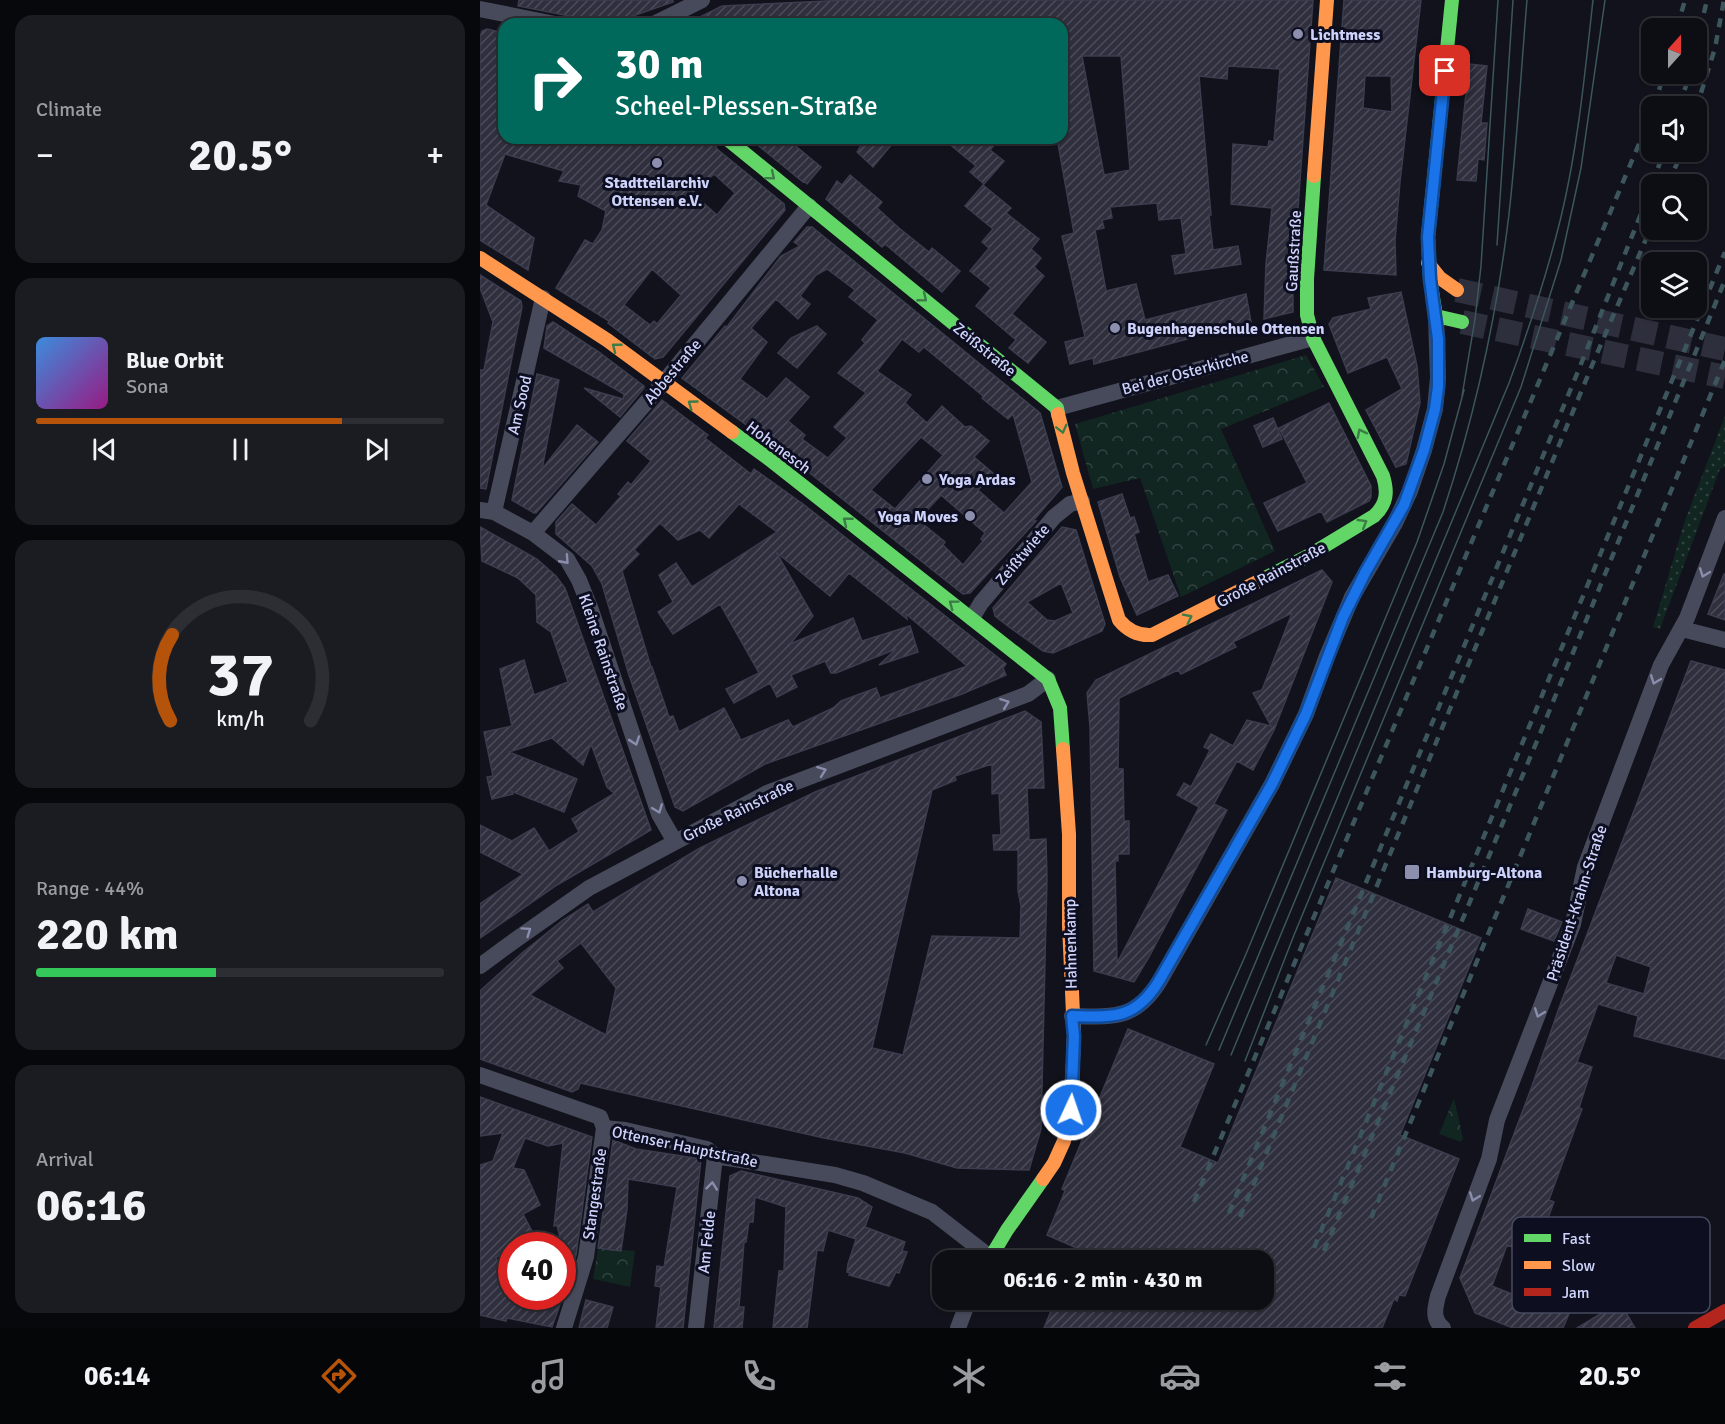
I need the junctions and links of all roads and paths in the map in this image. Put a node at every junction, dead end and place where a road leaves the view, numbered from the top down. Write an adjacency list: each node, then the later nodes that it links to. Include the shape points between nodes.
1 (702, 0): 6 (street)
2 (1327, 0): 14 (street, Gaußstraße, via 1307,279 1307,315)
3 (1452, 0): 10 (street)
4 (480, 9): 5 (street)
5 (525, 18)
6 (666, 18)
7 (733, 144): 8 (street, Zeißstraße, one-way to 8)
8 (809, 207): 15 (street, Abbestraße); 16 (street, Zeißstraße, one-way to 16)
9 (480, 258): 11 (street, Hohenesch)
10 (1428, 263): 12 (street); 12 (street, via 1457,290 1443,296)
11 (543, 298): 15 (street, Hohenesch, one-way to 11, via 607,339); 19 (street, Am Sood)
12 (1436, 316): 13 (street); 28 (street, via 1438,387 1416,477 1398,518 1352,597 1306,714 1272,784 1147,999 1122,1015)
13 (1462, 322)
14 (1313, 338): 16 (street, Bei der Osterkirche); 17 (street, Gaußstraße, one-way to 14)
15 (663, 383): 21 (street, Abbestraße); 22 (street, Hohenesch, one-way to 15, via 769,459)
16 (1057, 408): 18 (street, one-way to 18)
17 (1387, 486): 18 (street, Große Rainstraße, one-way to 17, via 1119,620 1133,633 1145,636 1308,556 1379,512 1387,499)
18 (1082, 501): 22 (street, Zeißtwiete, via 1070,504 1053,517)
19 (487, 511): 21 (street, Kleine Rainstraße)
20 (1725, 518): 23 (street, Präsident-Krahn-Straße, one-way to 23)
21 (533, 533): 26 (street, Kleine Rainstraße, one-way to 26, via 567,559 579,580 659,814)
22 (972, 618): 25 (street, Hohenesch)
23 (1683, 629): 24 (street); 36 (street, Präsident-Krahn-Straße, one-way to 36, via 1661,665 1585,867 1573,924 1497,1120 1489,1158 1438,1296 1435,1314)
24 (1725, 640)
25 (1048, 679): 26 (street, Große Rainstraße, one-way to 25, via 778,787 1028,694); 28 (street, Hahnenkamp, via 1060,708 1062,730 1069,834)
26 (675, 842): 27 (street, Große Rainstraße, one-way to 26, via 589,888)
27 (480, 966)
28 (1072, 1016): 33 (street, Hahnenkamp, via 1072,1100 1064,1141 1047,1175)
29 (480, 1075): 30 (street, Ottenser Hauptstraße, via 600,1116)
30 (604, 1128): 31 (street, Ottenser Hauptstraße, via 707,1149); 37 (street, Stangestraße, via 585,1257)
31 (715, 1156): 32 (street, Ottenser Hauptstraße, via 863,1183 932,1212); 38 (street, Am Felde, one-way to 31)
32 (980, 1250)
33 (995, 1250)
34 (964, 1310): 39 (street)
35 (1725, 1311): 40 (street)
36 (1441, 1327)
37 (564, 1328)
38 (696, 1328)
39 (957, 1328)
40 (1695, 1328)

